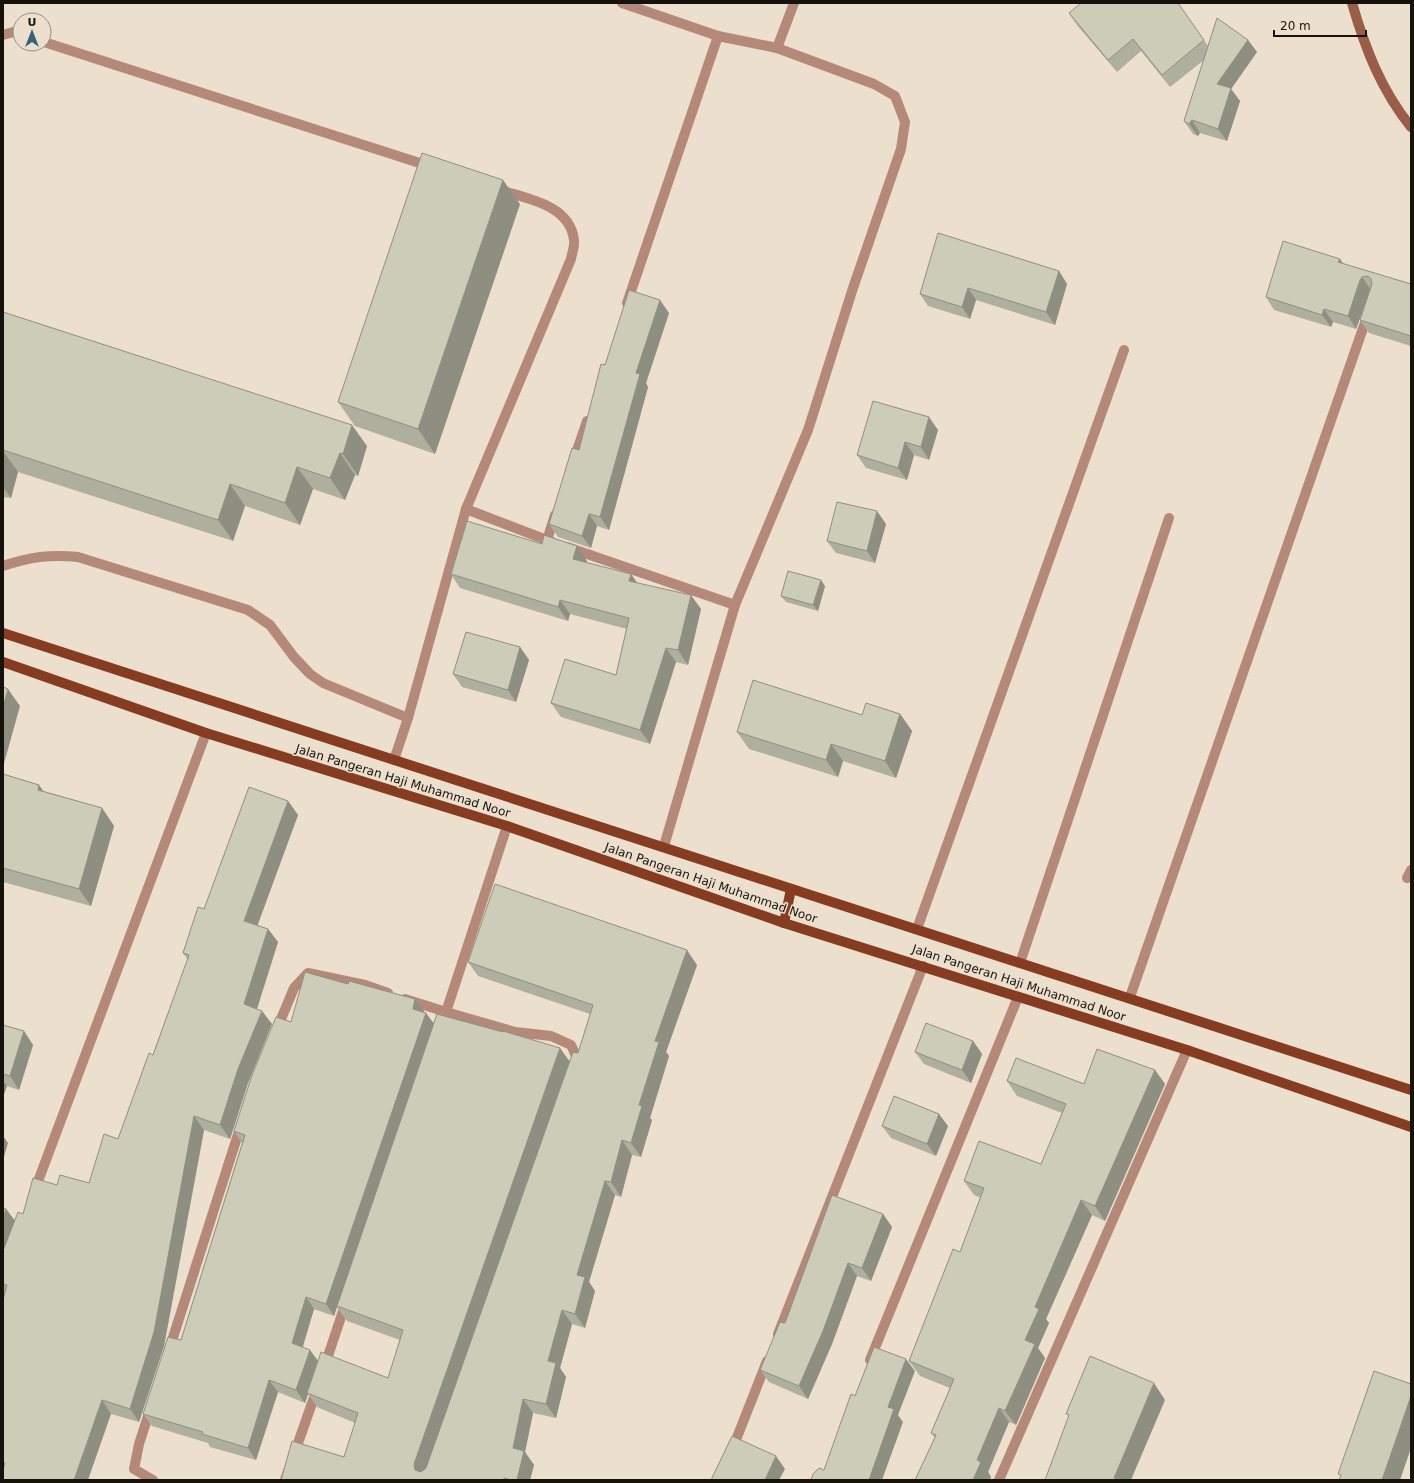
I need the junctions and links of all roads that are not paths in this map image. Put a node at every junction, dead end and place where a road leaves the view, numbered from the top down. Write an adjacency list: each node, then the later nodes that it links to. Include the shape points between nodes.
1 (622, 3): 4 (street)
2 (794, 3): 6 (street)
3 (1352, 3): 7 (main road, via 1364,44 1395,107)
4 (718, 36): 6 (street); 11 (street)
5 (52, 45): 8 (street)
6 (777, 48): 20 (street, via 874,84 895,96 905,122 901,149 808,430)
7 (1411, 127)
8 (444, 171)
9 (490, 186): 16 (street, via 543,204 562,214 571,226 574,242 571,259)
10 (1372, 303): 34 (street)
11 (623, 314)
12 (1124, 350): 30 (street)
13 (590, 412): 14 (street)
14 (570, 472)
15 (560, 502): 18 (street)
16 (466, 509): 18 (street); 23 (street)
17 (1169, 518): 31 (street)
18 (547, 540): 20 (street)
19 (3, 566): 23 (street, via 39,556 78,557 248,610 270,625 294,657 323,683)
20 (735, 605): 27 (street)
21 (3, 633): 25 (main road, Jalan Pangeran Haji Muhammad Noor)
22 (3, 662): 24 (main road, Jalan Pangeran Haji Muhammad Noor)
23 (408, 718): 25 (street)
24 (206, 733): 26 (main road, Jalan Pangeran Haji Muhammad Noor); 43 (street)
25 (394, 760): 27 (main road, Jalan Pangeran Haji Muhammad Noor)
26 (507, 826): 29 (main road, Jalan Pangeran Haji Muhammad Noor); 35 (street)
27 (664, 846): 28 (main road, Jalan Pangeran Haji Muhammad Noor)
28 (791, 889): 29 (main road); 30 (main road, Jalan Pangeran Haji Muhammad Noor)
29 (784, 923): 32 (main road, Jalan Pangeran Haji Muhammad Noor)
30 (917, 929): 31 (main road, Jalan Pangeran Haji Muhammad Noor)
31 (1020, 963): 34 (main road, Jalan Pangeran Haji Muhammad Noor)
32 (923, 966): 33 (main road, Jalan Pangeran Haji Muhammad Noor); 48 (street)
33 (1018, 997): 38 (main road, Jalan Pangeran Haji Muhammad Noor); 46 (street)
34 (1130, 997): 40 (main road, Jalan Pangeran Haji Muhammad Noor)
35 (446, 1012): 36 (street); 37 (street, via 365,985 308,973 294,988); 39 (street, via 515,1032 551,1036 571,1045 578,1060)
36 (440, 1027)
37 (271, 1043)
38 (1187, 1050): 42 (main road, Jalan Pangeran Haji Muhammad Noor); 51 (street)
39 (573, 1075)
40 (1411, 1090)
41 (244, 1115): 45 (street)
42 (1411, 1127)
43 (31, 1200)
44 (350, 1291): 50 (street)
45 (166, 1362)
46 (866, 1370)
47 (154, 1399): 49 (street, via 134,1469)
48 (729, 1458)
49 (153, 1480)
50 (285, 1480)
51 (999, 1480)

